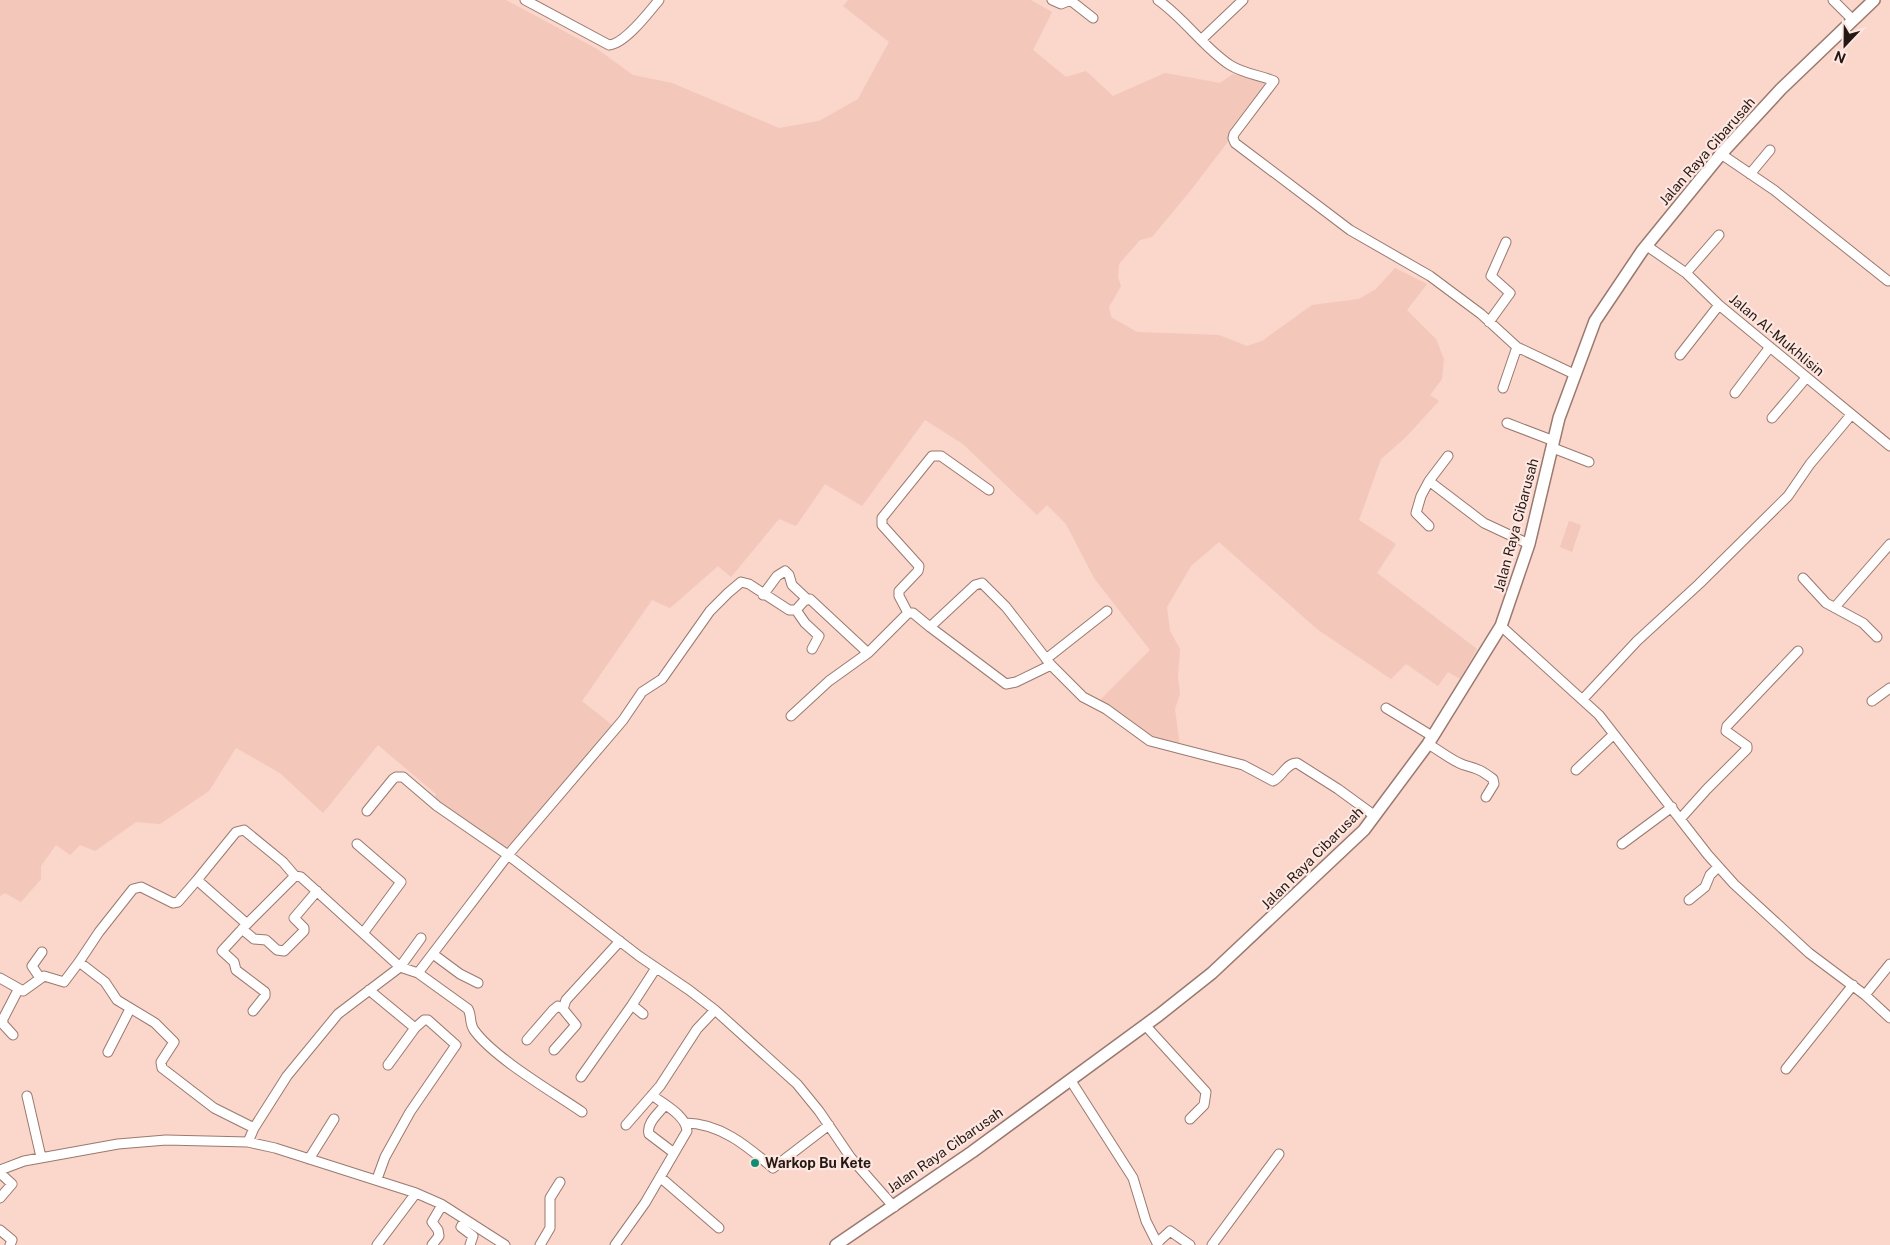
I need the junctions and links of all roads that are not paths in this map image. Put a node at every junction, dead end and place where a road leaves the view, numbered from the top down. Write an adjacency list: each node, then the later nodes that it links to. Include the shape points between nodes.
1 (525, 0): 2 (street, via 611,45 630,31)
2 (659, 0)
3 (1052, 0): 4 (street, via 1061,4)
4 (1070, 0): 9 (street)
5 (1158, 0): 11 (street)
6 (1243, 0): 11 (street)
7 (1833, 0): 10 (street)
8 (1874, 0): 10 (main road, Jalan Raya Cibarusah)
9 (1093, 18)
10 (1853, 20): 13 (main road, Jalan Raya Cibarusah, via 1787,83)
11 (1202, 39): 21 (street, via 1216,54 1239,70 1274,81 1234,134 1235,143 1350,230 1430,276)
12 (1770, 150): 14 (street)
13 (1721, 154): 14 (street); 17 (main road, Jalan Raya Cibarusah)
14 (1750, 174): 19 (street)
15 (1719, 235): 18 (street)
16 (1506, 242): 21 (street, via 1491,276 1510,294)
17 (1647, 246): 18 (street, Jalan Al-Mukhlisin); 25 (main road, Jalan Raya Cibarusah, via 1595,321)
18 (1686, 273): 20 (street, Jalan Al-Mukhlisin)
19 (1888, 281)
20 (1719, 305): 23 (street, Jalan Al-Mukhlisin); 24 (street)
21 (1488, 322): 22 (street)
22 (1517, 347): 25 (street); 27 (street)
23 (1770, 347): 26 (street, Jalan Al-Mukhlisin); 28 (street)
24 (1680, 355)
25 (1574, 374): 32 (main road, Jalan Raya Cibarusah)
26 (1806, 378): 29 (street, Jalan Al-Mukhlisin); 30 (street)
27 (1503, 388)
28 (1735, 393)
29 (1851, 415): 33 (street, Jalan Al-Mukhlisin); 56 (street, via 1788,496 1637,641)
30 (1772, 418)
31 (1507, 423): 32 (street)
32 (1553, 444): 35 (street); 39 (main road, Jalan Raya Cibarusah)
33 (1890, 446)
34 (1448, 456): 36 (street)
35 (1588, 462)
36 (1430, 481): 38 (street, via 1416,513); 39 (street, via 1484,523)
37 (989, 490): 47 (street, via 941,456 932,456 882,518 882,525 919,566 899,591)
38 (1428, 526)
39 (1530, 544): 48 (main road, Jalan Raya Cibarusah)
40 (1890, 544): 44 (street)
41 (1803, 578): 44 (street, via 1826,603)
42 (763, 595): 43 (street, via 777,576 785,572 792,585); 45 (street, via 789,610); 70 (street, via 744,582 737,584 710,611 662,679 642,692 623,720)
43 (808, 599): 45 (street); 53 (street)
44 (1835, 608): 50 (street, via 1863,623)
45 (796, 610): 51 (street, via 804,623 819,636)
46 (1107, 611): 54 (street)
47 (908, 613): 49 (street, via 913,613); 53 (street)
48 (1501, 626): 56 (street); 61 (main road, Jalan Raya Cibarusah)
49 (930, 627): 54 (street, via 1006,684 1016,682); 54 (street, via 974,585 982,584 1006,607)
50 (1877, 637)
51 (812, 649)
52 (1798, 651): 67 (street, via 1727,726 1726,732 1747,748)
53 (868, 653): 59 (street, via 829,681)
54 (1049, 662): 66 (street, via 1077,693 1106,709 1150,741 1243,765 1273,781 1292,763 1297,763)
55 (1890, 688): 57 (street)
56 (1583, 699): 60 (street)
57 (1872, 702)
58 (1386, 708): 61 (street)
59 (791, 716)
60 (1614, 734): 62 (street); 64 (street)
61 (1430, 740): 63 (street, via 1465,765 1472,765 1493,779 1494,784); 66 (main road, Jalan Raya Cibarusah)
62 (1576, 770)
63 (1486, 797)
64 (1672, 807): 67 (street); 69 (street)
65 (367, 811): 70 (street, via 393,779 402,776 437,806)
66 (1375, 816): 101 (main road, Jalan Raya Cibarusah, via 1356,839 1212,974)
67 (1681, 818): 71 (street)
68 (357, 844): 77 (street, via 401,882)
69 (1622, 844)
70 (508, 855): 79 (street); 81 (street)
71 (1718, 867): 75 (street, via 1705,887); 90 (street, via 1810,953)
72 (295, 876): 73 (street, via 244,830 236,832); 74 (street); 76 (street)
73 (196, 880): 76 (street); 82 (street, via 178,902 173,903 141,887 133,889)
74 (318, 891): 76 (street, via 295,918 304,931 284,951 277,950 266,940 254,939); 77 (street)
75 (1689, 900)
76 (244, 926): 98 (street, via 222,952 234,962 236,970 265,992)
77 (364, 932): 84 (street)
78 (420, 938): 84 (street)
79 (620, 941): 85 (street); 96 (street, via 566,1000)
80 (42, 952): 88 (street, via 32,966)
81 (433, 954): 86 (street); 89 (street)
82 (79, 962): 88 (street, via 64,982 48,976); 95 (street, via 105,982 117,1000)
83 (1890, 964): 93 (street)
84 (400, 966): 86 (street); 92 (street)
85 (656, 968): 94 (street); 97 (street)
86 (418, 973): 114 (street, via 468,1009 471,1025 482,1038 518,1068)
87 (0, 978): 91 (street)
88 (40, 978): 91 (street, via 26,990)
89 (478, 983)
90 (1853, 986): 93 (street); 108 (street)
91 (18, 990): 103 (street, via 3,1019 3,1024)
92 (369, 990): 102 (street); 120 (street, via 338,1014 287,1076)
93 (1865, 995): 100 (street)
94 (632, 1005): 99 (street); 109 (street)
95 (130, 1009): 106 (street); 120 (street, via 155,1023 174,1042 161,1062 162,1068 214,1108)
96 (563, 1009): 104 (street, via 558,1006 552,1010); 105 (street, via 576,1025)
97 (715, 1010): 111 (street, via 697,1029); 119 (street, via 797,1084)
98 (253, 1011)
99 (643, 1014)
100 (1890, 1018)
101 (1145, 1026): 110 (main road, Jalan Raya Cibarusah); 116 (street, via 1206,1092 1204,1104)
102 (415, 1028): 107 (street); 128 (street, via 427,1019 456,1045 410,1112 385,1157)
103 (13, 1035)
104 (527, 1040)
105 (554, 1050)
106 (108, 1052)
107 (388, 1065)
108 (1786, 1069)
109 (581, 1077)
110 (1071, 1081): 133 (main road, Jalan Raya Cibarusah); 137 (street, via 1133,1178 1146,1220)
111 (652, 1095): 113 (street); 118 (street)
112 (27, 1096): 124 (street)
113 (665, 1105): 117 (street); 122 (street, via 648,1130)
114 (582, 1112)
115 (334, 1119): 125 (street)
116 (1190, 1119)
117 (685, 1123): 119 (street, via 703,1123 721,1131 745,1144 773,1168); 122 (street, via 685,1137)
118 (626, 1125)
119 (829, 1125): 133 (street, via 851,1158)
120 (254, 1128): 121 (street)
121 (248, 1142): 124 (street, via 142,1142); 125 (street)
122 (674, 1153): 127 (street)
123 (1279, 1154): 148 (street)
124 (42, 1157): 126 (street)
125 (309, 1159): 128 (street)
126 (0, 1171): 131 (street, via 12,1184)
127 (660, 1177): 135 (street); 144 (street)
128 (377, 1179): 130 (street)
129 (560, 1182): 143 (street, via 550,1198 550,1230)
130 (416, 1193): 132 (street); 139 (street)
131 (0, 1198)
132 (442, 1205): 134 (street); 140 (street, via 432,1222 438,1236)
133 (893, 1206): 145 (main road, Jalan Raya Cibarusah); 146 (main road, Jalan Raya Cibarusah)
134 (465, 1220): 141 (street, via 461,1227 473,1236); 142 (street)
135 (719, 1228)
136 (0, 1230): 138 (street, via 12,1240)
137 (1158, 1244): 147 (street, via 1170,1231)
138 (10, 1245)
139 (377, 1245)
140 (432, 1245)
141 (470, 1245)
142 (505, 1245)
143 (540, 1245)
144 (615, 1245)
145 (836, 1245)
146 (840, 1245)
147 (1190, 1245)
148 (1212, 1245)

